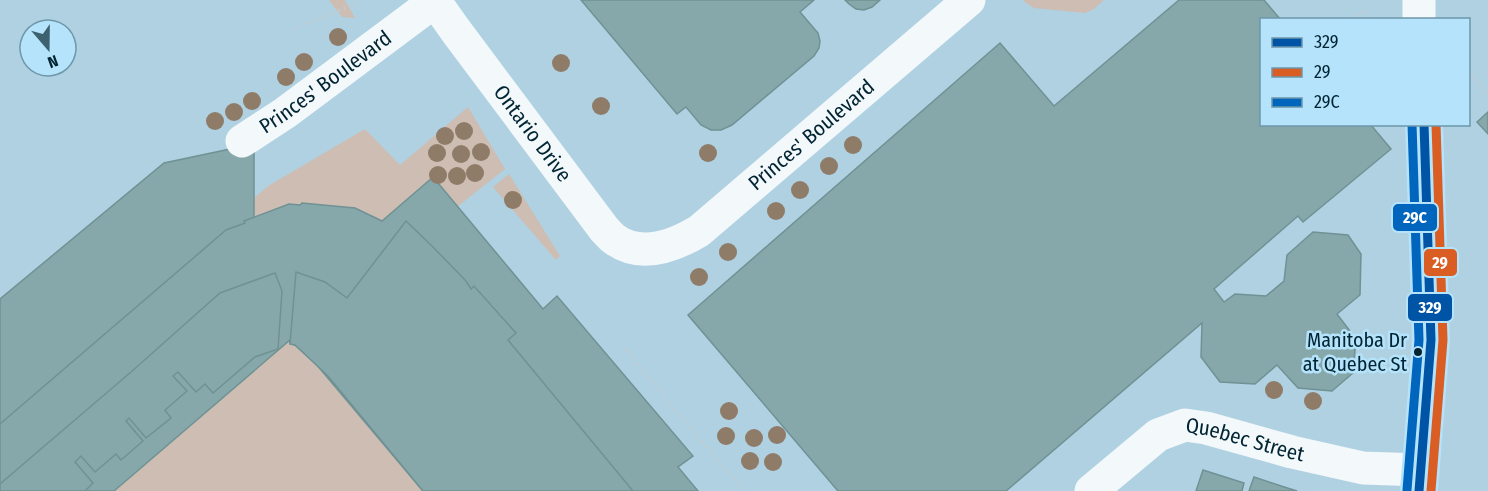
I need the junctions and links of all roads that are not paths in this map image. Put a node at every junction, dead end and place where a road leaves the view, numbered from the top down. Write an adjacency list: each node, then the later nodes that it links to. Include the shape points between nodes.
1 (435, 0): 6 (street, Princes' Boulevard); 7 (street, Ontario Drive, via 604,229 614,239)
2 (969, 0): 7 (street, Princes' Boulevard, via 699,231 674,244)
3 (1419, 0): 4 (street)
4 (1419, 18)
5 (1424, 126): 8 (street, via 1431,340)
6 (242, 141)
7 (645, 249)
8 (1420, 481): 9 (street, Quebec Street, via 1185,425 1158,435)
9 (1091, 491)

